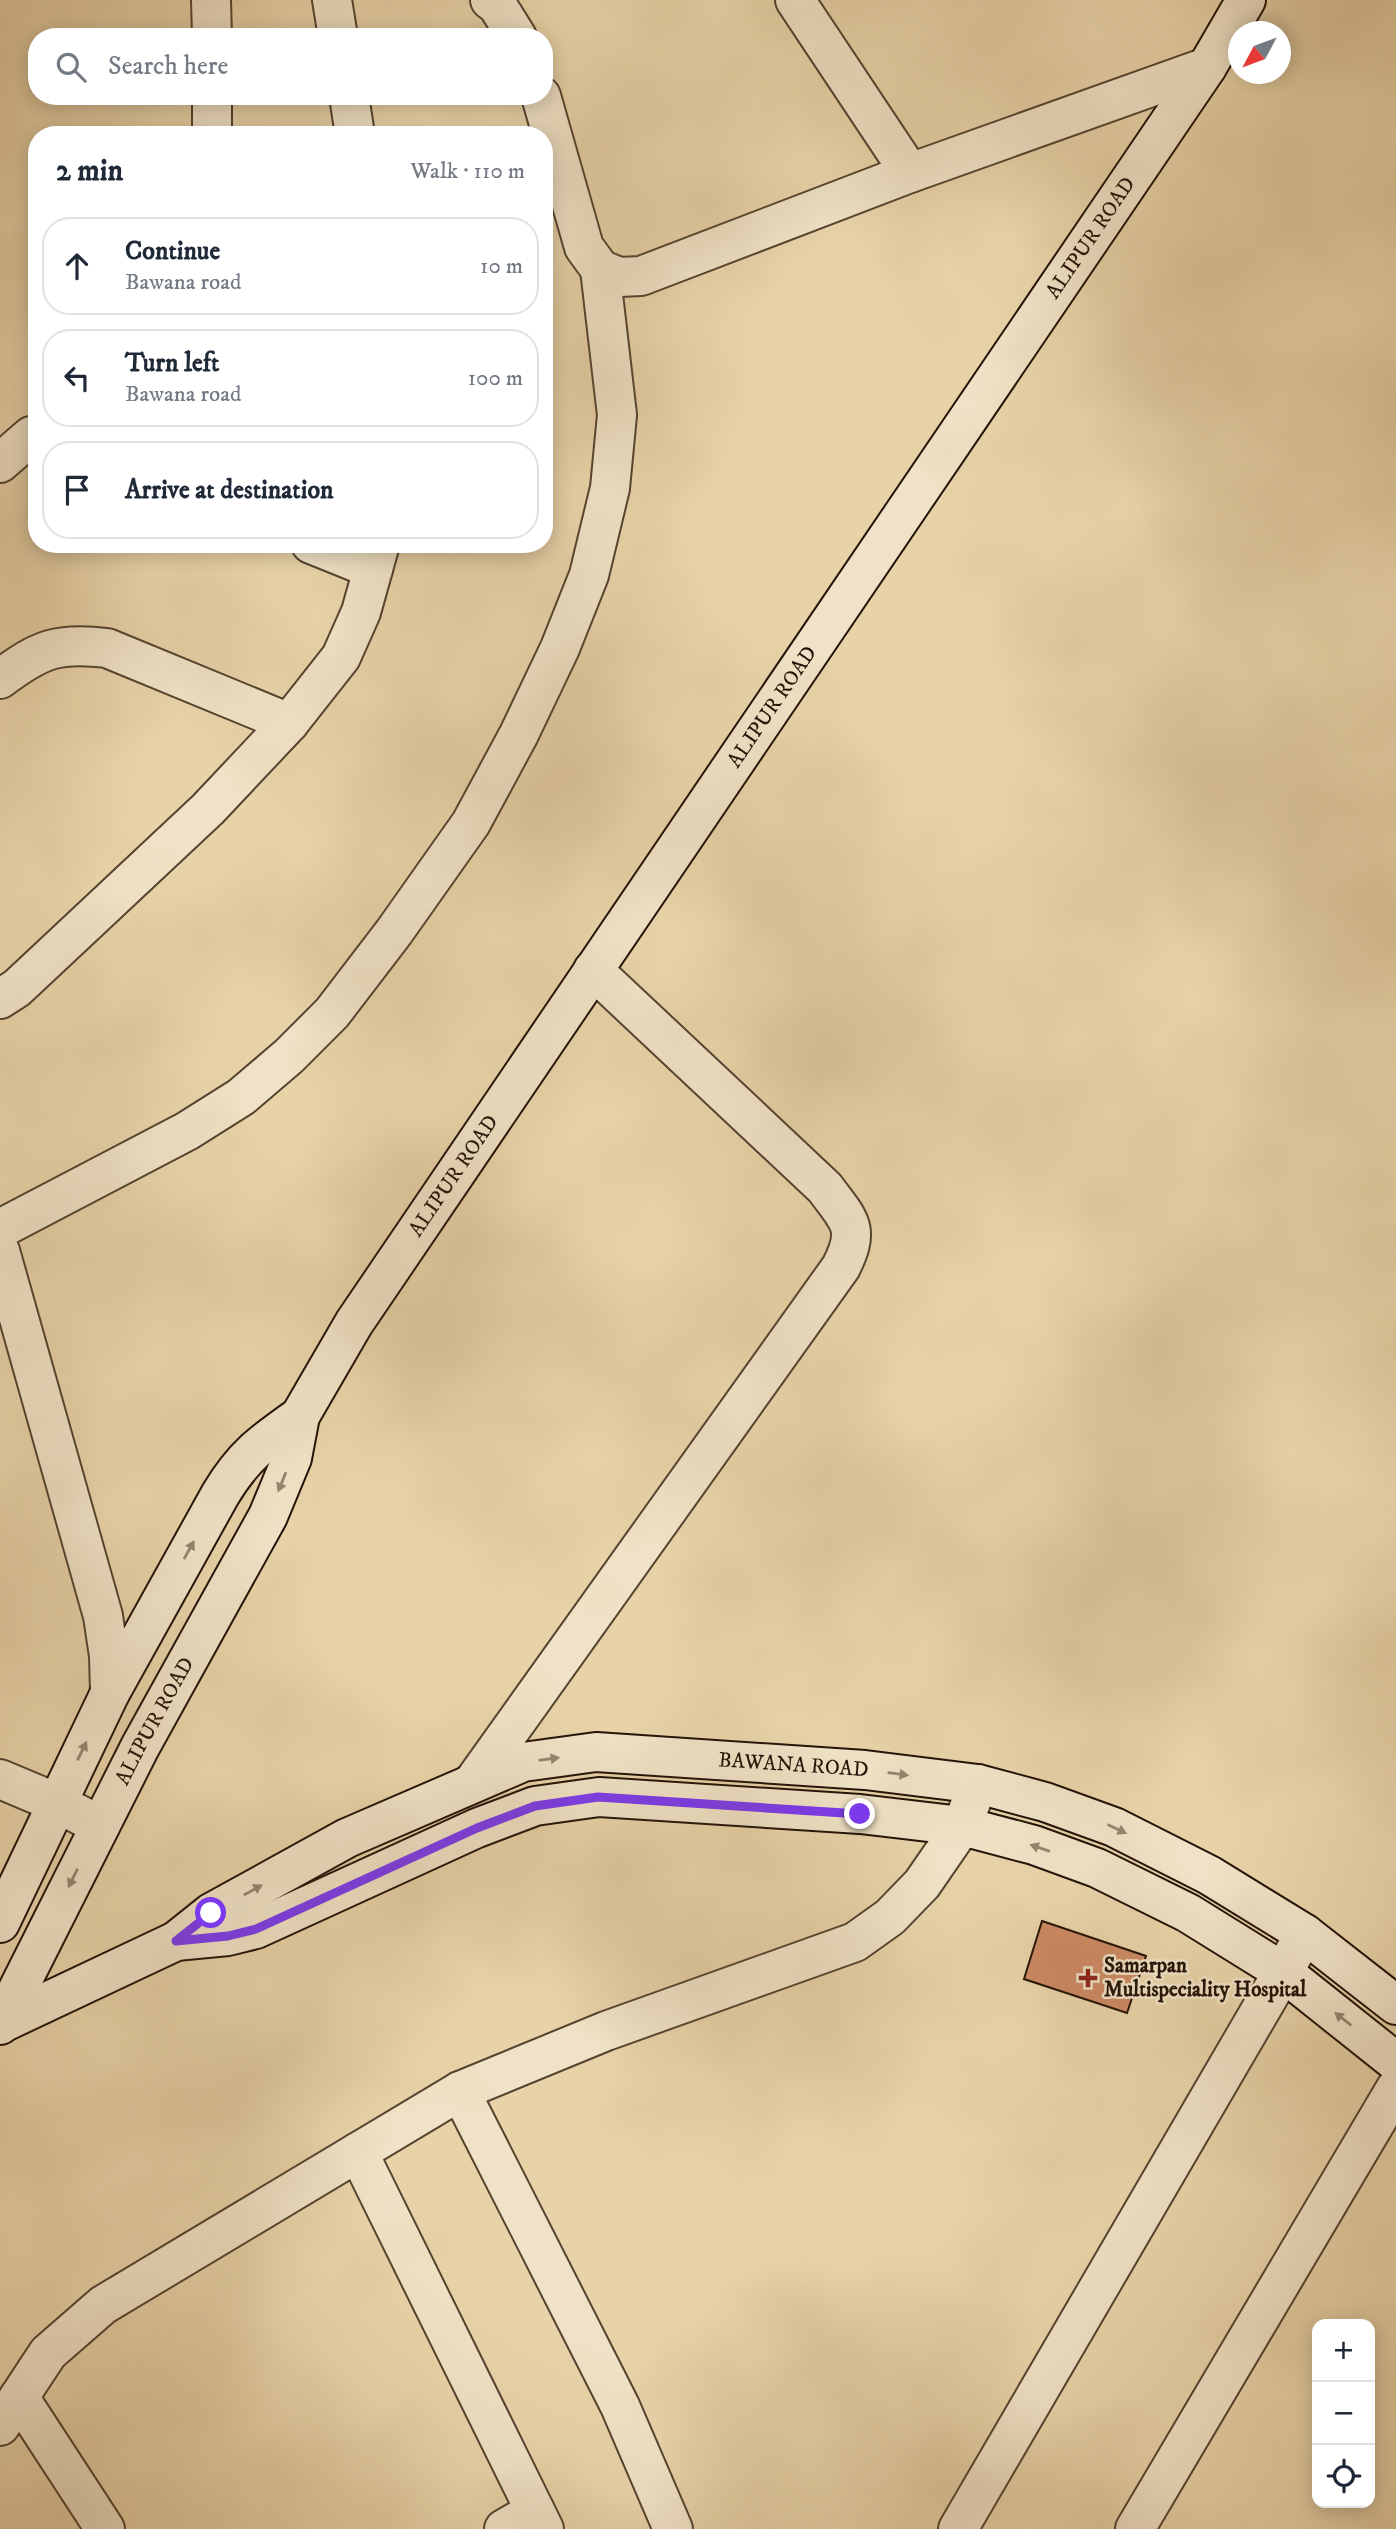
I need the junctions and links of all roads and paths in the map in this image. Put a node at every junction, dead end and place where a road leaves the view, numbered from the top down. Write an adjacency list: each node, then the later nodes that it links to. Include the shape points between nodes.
1 (211, 0): 6 (street)
2 (332, 0): 7 (street)
3 (490, 0): 8 (street)
4 (795, 0): 17 (street)
5 (1246, 0): 9 (street, ALIPUR ROAD)
6 (212, 28)
7 (337, 28)
8 (511, 28)
9 (1207, 67): 17 (street); 25 (street, ALIPUR ROAD)
10 (212, 105): 13 (street)
11 (350, 105): 14 (street)
12 (544, 105): 15 (street)
13 (212, 126)
14 (354, 126)
15 (550, 126)
16 (553, 138): 18 (street, via 584,247)
17 (910, 173): 18 (street, via 641,276 619,277)
18 (600, 269): 27 (street, via 617,415 610,488 589,575 560,648 471,822 332,1013 289,1056 241,1097 187,1132)
19 (23, 432): 20 (street)
20 (0, 463)
21 (357, 553): 22 (street)
22 (377, 557): 24 (street, via 361,612 341,657)
23 (0, 678): 24 (street, via 53,648 78,644 107,648)
24 (289, 723): 26 (street, via 208,809)
25 (593, 970): 29 (street, ALIPUR ROAD, via 354,1323); 32 (street, via 825,1188 850,1223 852,1246)
26 (0, 999)
27 (0, 1229)
28 (0, 1251): 30 (street, via 103,1616)
29 (300, 1416): 30 (street, ALIPUR ROAD, one-way to 29, via 236,1468 257,1446); 35 (street, ALIPUR ROAD, one-way to 35, via 292,1458 268,1516)
30 (110, 1693): 34 (street, ALIPUR ROAD, one-way to 30)
31 (0, 1779): 34 (street)
32 (474, 1781): 33 (street, BAWANA ROAD, one-way to 33, via 523,1762 597,1752 864,1770); 39 (street, BAWANA ROAD, one-way to 32, via 211,1913 347,1838)
33 (978, 1784): 36 (street); 38 (street, BAWANA ROAD, one-way to 38, via 1114,1827 1209,1875)
34 (57, 1803): 35 (street); 37 (street, ALIPUR ROAD)
35 (99, 1825): 42 (street, ALIPUR ROAD, one-way to 42)
36 (962, 1826): 39 (street, BAWANA ROAD, via 860,1814 598,1797 535,1806 256,1929); 40 (street, BAWANA ROAD, one-way to 36, via 1188,1913 1097,1868); 45 (street, via 922,1884 891,1917 855,1942 606,2031)
37 (0, 1923)
38 (1306, 1934): 40 (street); 41 (street, BAWANA ROAD)
39 (176, 1941): 42 (street, BAWANA ROAD)
40 (1283, 1972): 43 (street, BAWANA ROAD, one-way to 40); 51 (street)
41 (1396, 2005)
42 (0, 2024)
43 (1396, 2062)
44 (1396, 2088): 52 (street)
45 (460, 2091): 46 (street); 50 (street, via 620,2406)
46 (359, 2152): 47 (street, via 103,2305 48,2353); 48 (street)
47 (9, 2411): 49 (street)
48 (528, 2523)
49 (105, 2529)
50 (673, 2529)
51 (958, 2529)
52 (1135, 2529)

